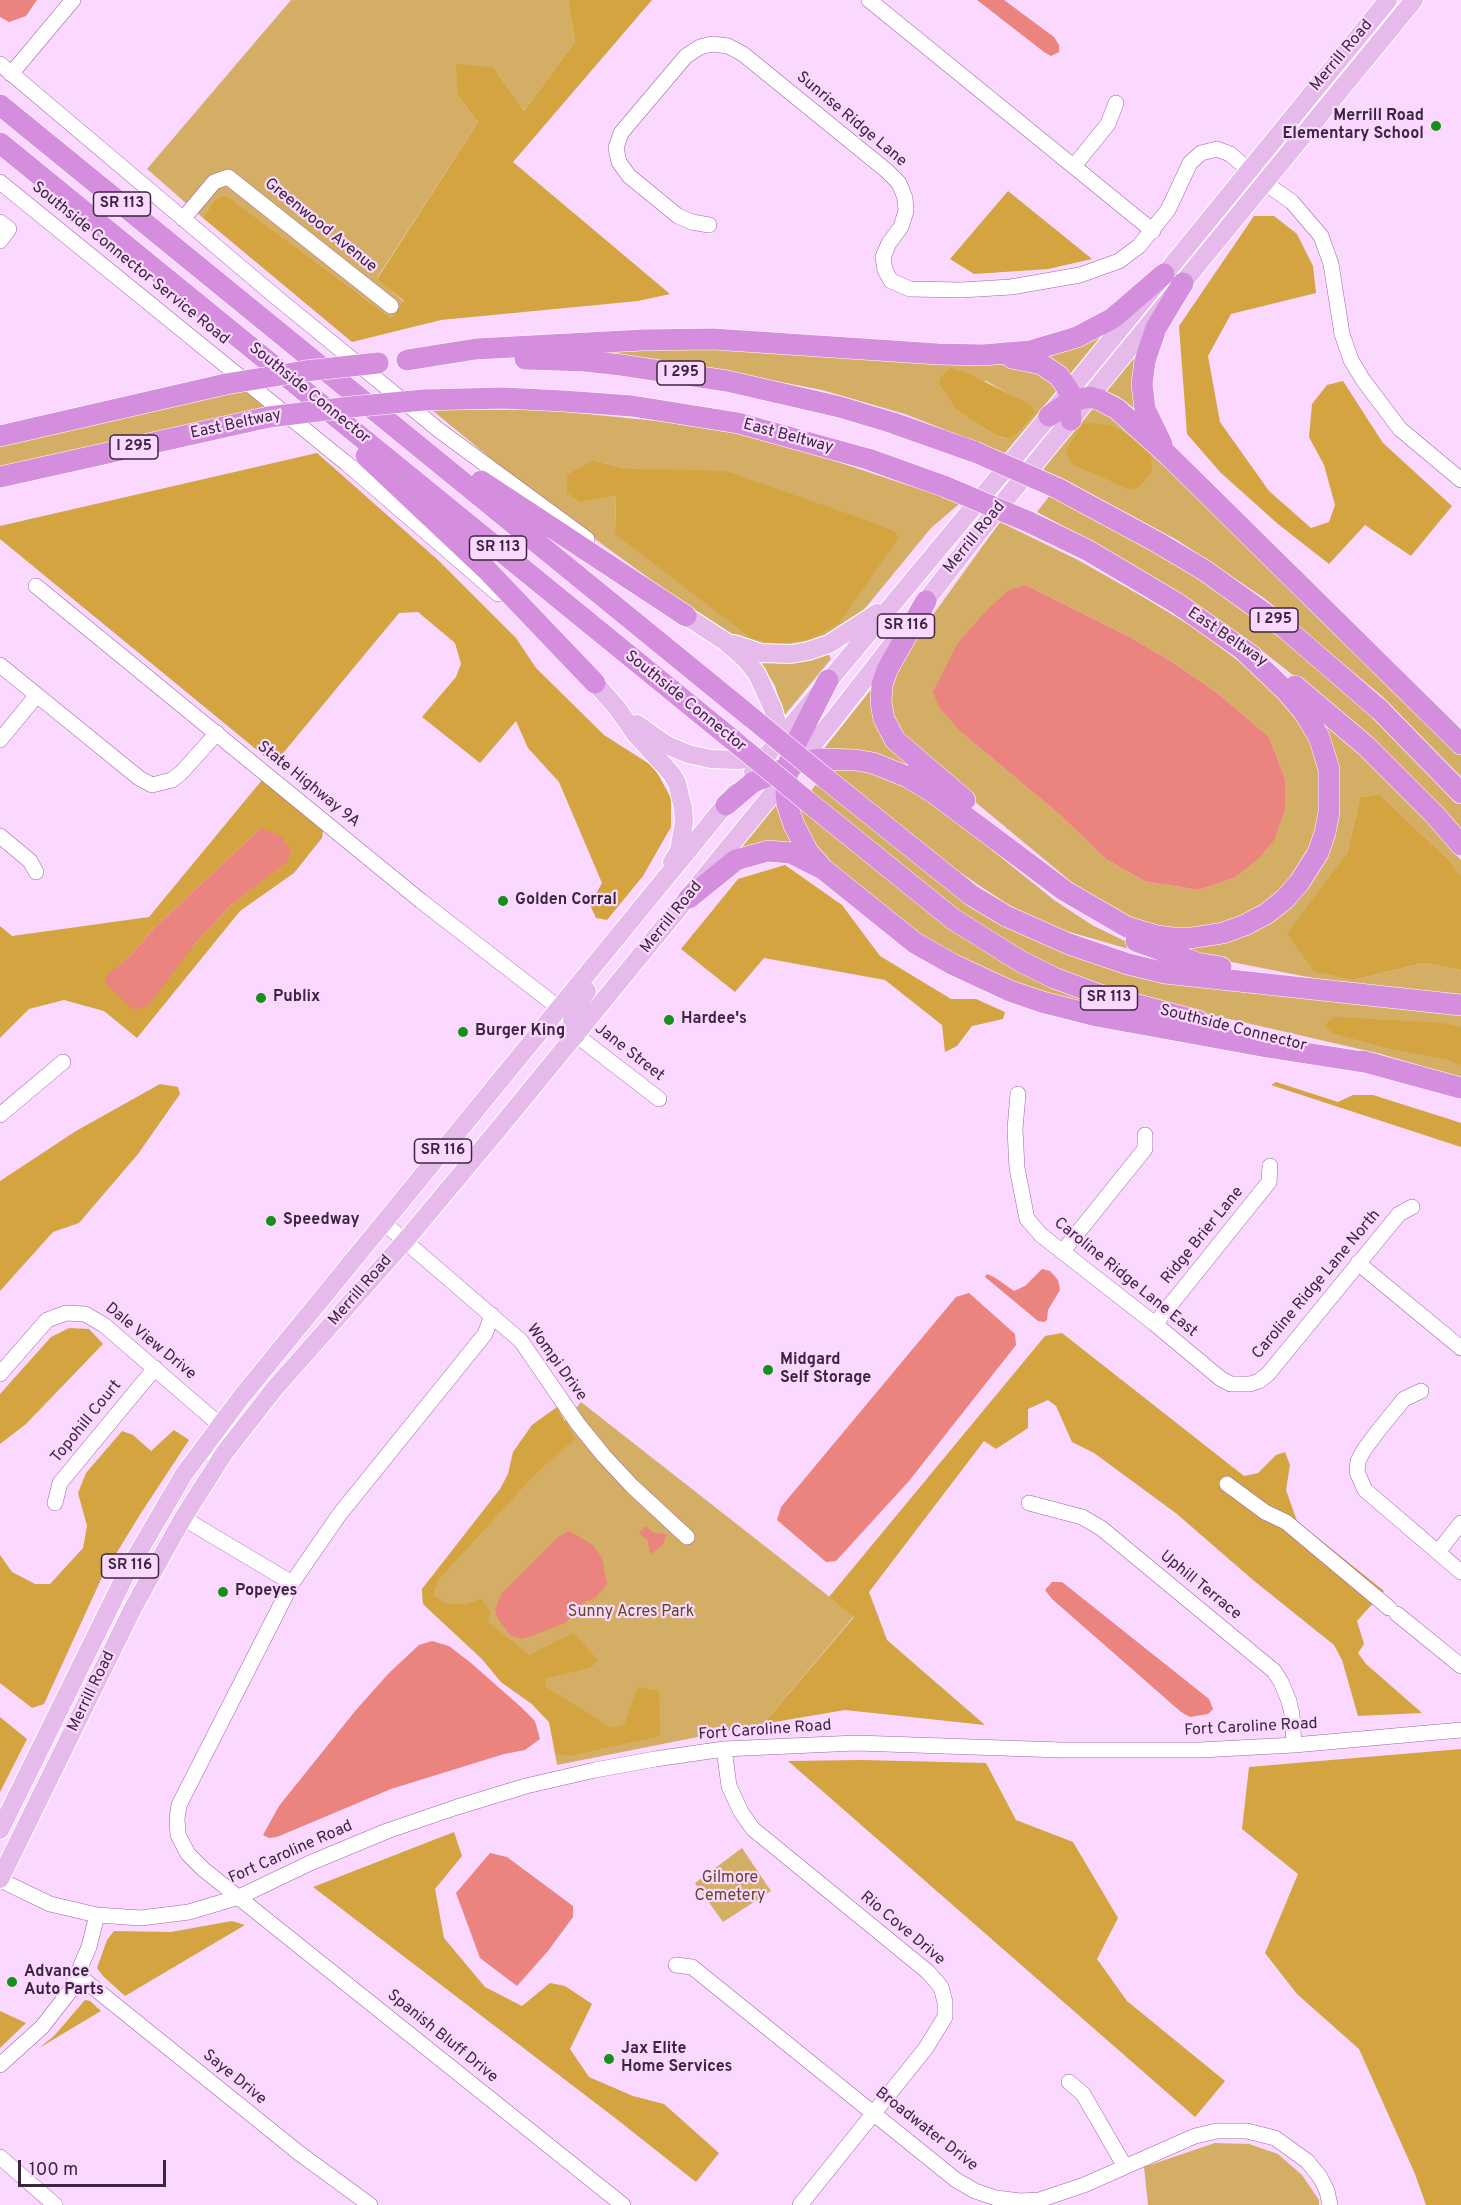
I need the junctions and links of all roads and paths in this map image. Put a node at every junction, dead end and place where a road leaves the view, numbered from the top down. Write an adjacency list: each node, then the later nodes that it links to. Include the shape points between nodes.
1 (73, 0): 6 (street)
2 (869, 0): 12 (street)
3 (1388, 0): 8 (main road, Merrill Road)
4 (1405, 0): 7 (main road, via 1348,67)
5 (1414, 0): 7 (main road, Merrill Road)
6 (6, 69): 16 (street)
7 (1344, 86): 15 (main road, Merrill Road)
8 (1312, 91): 13 (main road, Merrill Road); 15 (main road, via 1303,119 1264,167)
9 (1116, 103): 12 (street, via 1108,124)
10 (0, 105): 27 (highway, Southside Connector / SR 113)
11 (0, 143): 22 (highway, Southside Connector / SR 113)
12 (1074, 166): 18 (street)
13 (1250, 171): 18 (street, Sunrise Ridge Lane, via 1230,154 1217,149 1201,153 1190,163 1168,210); 19 (main road, Merrill Road / SR 116, via 1231,194); 19 (main road, via 1246,194)
14 (0, 182): 39 (street, Southside Connector Service Road, via 404,512)
15 (1265, 183): 19 (main road, Merrill Road / SR 116); 30 (street, via 1292,202 1321,236 1332,264 1342,334 1363,380 1400,429)
16 (183, 219): 20 (street, Greenwood Avenue, via 214,182 224,177 234,180); 34 (street, via 440,431 630,570)
17 (709, 225): 18 (street, Sunrise Ridge Lane, via 678,216 629,176 619,162 616,148 621,133 686,56 712,44 728,46 743,54 899,183 906,211 883,257 891,281 910,289 961,290 1011,287 1080,275 1119,261)
18 (1153, 231)
19 (1180, 277): 21 (highway, via 1077,337 1030,351); 24 (main road, Merrill Road / SR 116); 28 (highway, via 1149,343 1142,384 1145,409)
20 (391, 306)
21 (982, 355): 23 (highway, via 713,339 476,349); 24 (highway, via 1041,364 1059,376)
22 (261, 356): 39 (highway, via 488,570); 61 (highway, Southside Connector / SR 113, bridge, via 953,919 992,945 1054,978 1100,995)
23 (407, 360): 26 (highway, I 295, bridge, via 226,384); 47 (highway, I 295, bridge, via 585,361 691,374 840,407 975,452 1057,488 1194,564 1285,628 1380,710)
24 (1075, 402): 25 (highway); 28 (highway, via 1100,400 1117,409); 32 (main road, Merrill Road / SR 116)
25 (1049, 416): 33 (main road, Merrill Road / SR 116)
26 (0, 436)
27 (422, 447): 34 (highway, via 454,463); 56 (highway, Southside Connector / SR 113, bridge, via 596,593 971,895 1041,933 1128,964 1165,973)
28 (1168, 455): 44 (highway)
29 (0, 477): 36 (highway, East Beltway / I 295, bridge, via 269,417 350,406 503,398 632,406 738,423 868,459 946,487 1086,550 1178,604)
30 (1461, 480)
31 (36, 586): 42 (street, State Highway 9A)
32 (926, 601): 45 (main road, Merrill Road / SR 116, via 833,720); 55 (highway, via 882,685 881,703 888,729 904,749)
33 (893, 602): 35 (main road, via 829,644 808,651 761,653); 38 (main road, Merrill Road / SR 116)
34 (686, 616): 35 (main road)
35 (726, 642): 45 (main road, via 757,674 766,692 777,723)
36 (1241, 648): 50 (highway, East Beltway / I 295, via 1284,676 1358,740); 55 (highway, via 1286,691 1319,737 1329,769 1329,812 1311,865 1285,899 1266,914 1223,933 1191,938 1157,936 1127,927)
37 (0, 665): 40 (street)
38 (828, 680): 45 (highway)
39 (595, 683): 41 (main road)
40 (37, 695): 42 (street, via 152,785 172,780 181,773); 43 (street)
41 (617, 708): 45 (main road, via 659,740 688,754 711,759); 53 (main road, via 671,772 681,794 684,822 679,851)
42 (217, 733): 58 (street, State Highway 9A, via 421,901)
43 (0, 740)
44 (1461, 744)
45 (782, 760): 46 (highway, via 856,760); 48 (highway); 51 (highway, via 787,804 794,825 808,852); 54 (main road, Merrill Road / SR 116, via 736,839)
46 (908, 777): 55 (highway); 56 (highway, via 1066,903 1094,920 1162,952 1260,975)
47 (1461, 793)
48 (726, 805): 53 (main road, Merrill Road / SR 116); 59 (main road, via 704,848 578,1001 572,1022)
49 (0, 836): 52 (street, via 30,861)
50 (1461, 845)
51 (823, 869): 54 (highway, via 790,853 768,850 736,860); 61 (highway, via 915,943 1021,995 1097,1016)
52 (36, 872)
53 (657, 890): 58 (main road, Merrill Road / SR 116)
54 (689, 898): 59 (main road, Merrill Road / SR 116)
55 (1100, 912)
56 (1290, 987): 57 (highway, Southside Connector / SR 113)
57 (1461, 1005)
58 (559, 1008): 66 (main road, via 562,1031 555,1048); 70 (main road, Merrill Road / SR 116)
59 (576, 1035): 64 (street, Jane Street); 66 (main road, Merrill Road / SR 116)
60 (63, 1062): 65 (street)
61 (1376, 1064): 62 (highway, Southside Connector / SR 113)
62 (1461, 1088)
63 (1018, 1094): 72 (street, Caroline Ridge Lane East, via 1017,1168 1027,1219)
64 (659, 1099)
65 (0, 1115)
66 (496, 1132): 71 (main road, Merrill Road / SR 116)
67 (1145, 1135): 72 (street, via 1145,1149)
68 (1270, 1166): 75 (street, Ridge Brier Lane, via 1269,1182)
69 (1412, 1207): 73 (street, Caroline Ridge Lane North, via 1399,1214)
70 (384, 1223): 71 (street, Wompi Drive); 81 (main road, Merrill Road / SR 116)
71 (405, 1241): 74 (street, Wompi Drive); 83 (main road, Merrill Road / SR 116, via 275,1388)
72 (1063, 1251): 75 (street, Caroline Ridge Lane East)
73 (1358, 1263): 76 (street); 79 (street, Caroline Ridge Lane North, via 1268,1374)
74 (492, 1315): 88 (street, Wompi Drive, via 521,1341 604,1456); 91 (street, Spanish Bluff Drive, via 485,1334 339,1515)
75 (1155, 1324): 79 (street, Caroline Ridge Lane East, via 1221,1379 1231,1384)
76 (1459, 1343)
77 (155, 1368): 78 (street, Dale View Drive, via 94,1318 66,1313 40,1326); 81 (street, Dale View Drive); 84 (street, Topohill Court, via 60,1483)
78 (0, 1374)
79 (1250, 1384)
80 (1421, 1391): 89 (street, via 1404,1399 1364,1450 1357,1472 1365,1490)
81 (220, 1425): 83 (street, via 223,1442); 96 (main road, Merrill Road / SR 116, via 178,1484 128,1570)
82 (1227, 1484): 92 (street, via 1286,1522)
83 (199, 1491): 86 (main road, Merrill Road / SR 116)
84 (55, 1503)
85 (1029, 1503): 94 (street, Uphill Terrace, via 1082,1517 1101,1528 1274,1671 1289,1701)
86 (183, 1518): 91 (street); 97 (main road, Merrill Road / SR 116, via 133,1608)
87 (1461, 1523): 89 (street)
88 (687, 1537)
89 (1438, 1552): 90 (street)
90 (1461, 1572)
91 (292, 1583): 98 (street, Spanish Bluff Drive, via 179,1805 178,1835 188,1854)
92 (1461, 1666)
93 (1461, 1730): 94 (street, Fort Caroline Road)
94 (1294, 1745): 95 (street, Fort Caroline Road, via 1061,1750 856,1743)
95 (724, 1749): 98 (street, Fort Caroline Road, via 596,1770 457,1807 387,1831); 104 (street, Rio Cove Drive, via 732,1794 753,1829 903,1950 941,1987 945,2017)
96 (0, 1830)
97 (0, 1880): 99 (street, Fort Caroline Road, via 50,1904)
98 (239, 1897): 99 (street, Fort Caroline Road, via 189,1912 141,1918); 109 (street, Spanish Bluff Drive)
99 (98, 1916): 101 (street)
100 (676, 1965): 104 (street, Broadwater Drive, via 692,1967)
101 (78, 1975): 102 (street, via 42,2027); 107 (street, Saye Drive, via 299,2154)
102 (0, 2065)
103 (1069, 2082): 106 (street, via 1083,2094)
104 (875, 2113): 106 (street, Broadwater Drive, via 956,2180 996,2198 1039,2200 1084,2185); 110 (street, Rio Cove Drive)
105 (0, 2157): 108 (street)
106 (1124, 2165): 111 (street, Broadwater Drive, via 1195,2136 1247,2131 1275,2138 1307,2161 1320,2177)
107 (368, 2204)
108 (55, 2205)
109 (623, 2205)
110 (800, 2205)
111 (1330, 2205)

